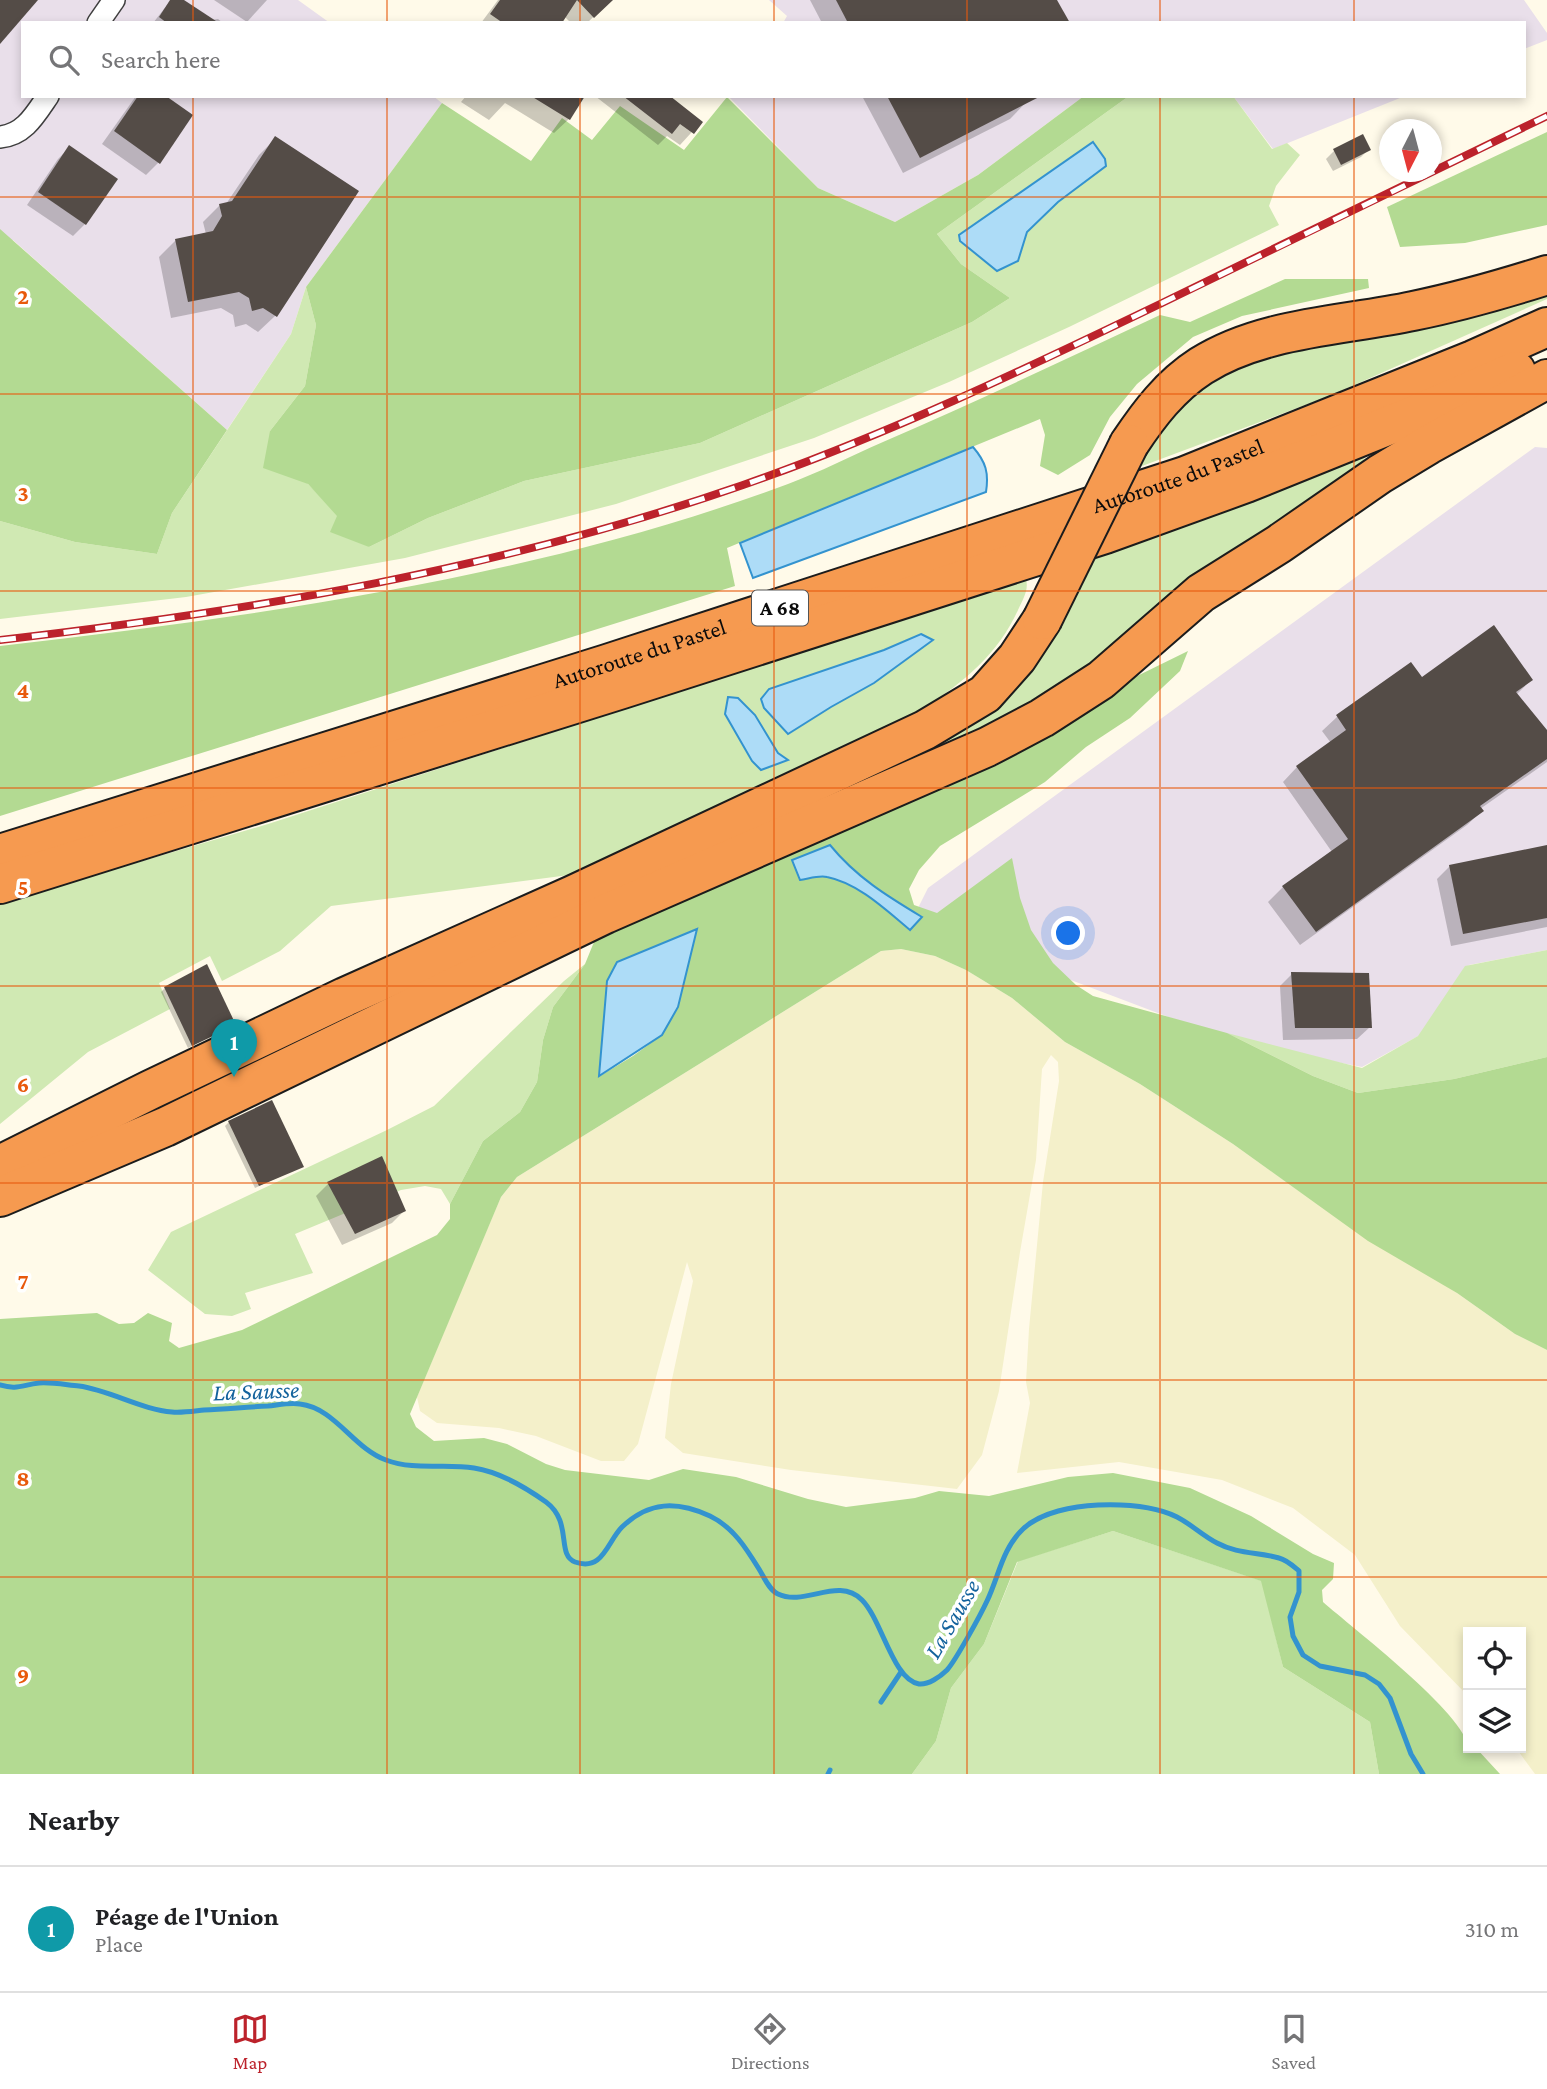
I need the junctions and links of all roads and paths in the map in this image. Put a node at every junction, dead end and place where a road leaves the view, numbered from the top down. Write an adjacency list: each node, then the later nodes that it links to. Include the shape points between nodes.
1 (114, 0): 2 (street)
2 (99, 21)
3 (46, 98): 4 (street, via 22,130)
4 (0, 137)
5 (1547, 275): 11 (highway, bridge, via 1413,311 1296,332 1202,365 1177,383 1129,444 1042,620 985,694 925,730 345,998)
6 (1547, 327): 9 (highway, Autoroute du Pastel / A 68, via 1185,477)
7 (1547, 357): 10 (highway, Autoroute du Pastel / A 68, via 1246,483 1105,534)
8 (1547, 379): 12 (highway, via 1428,445 1201,593 1101,680 1042,718 987,747 605,914 164,1127)
9 (0, 854)
10 (0, 884)
11 (0, 1166)
12 (0, 1197)

